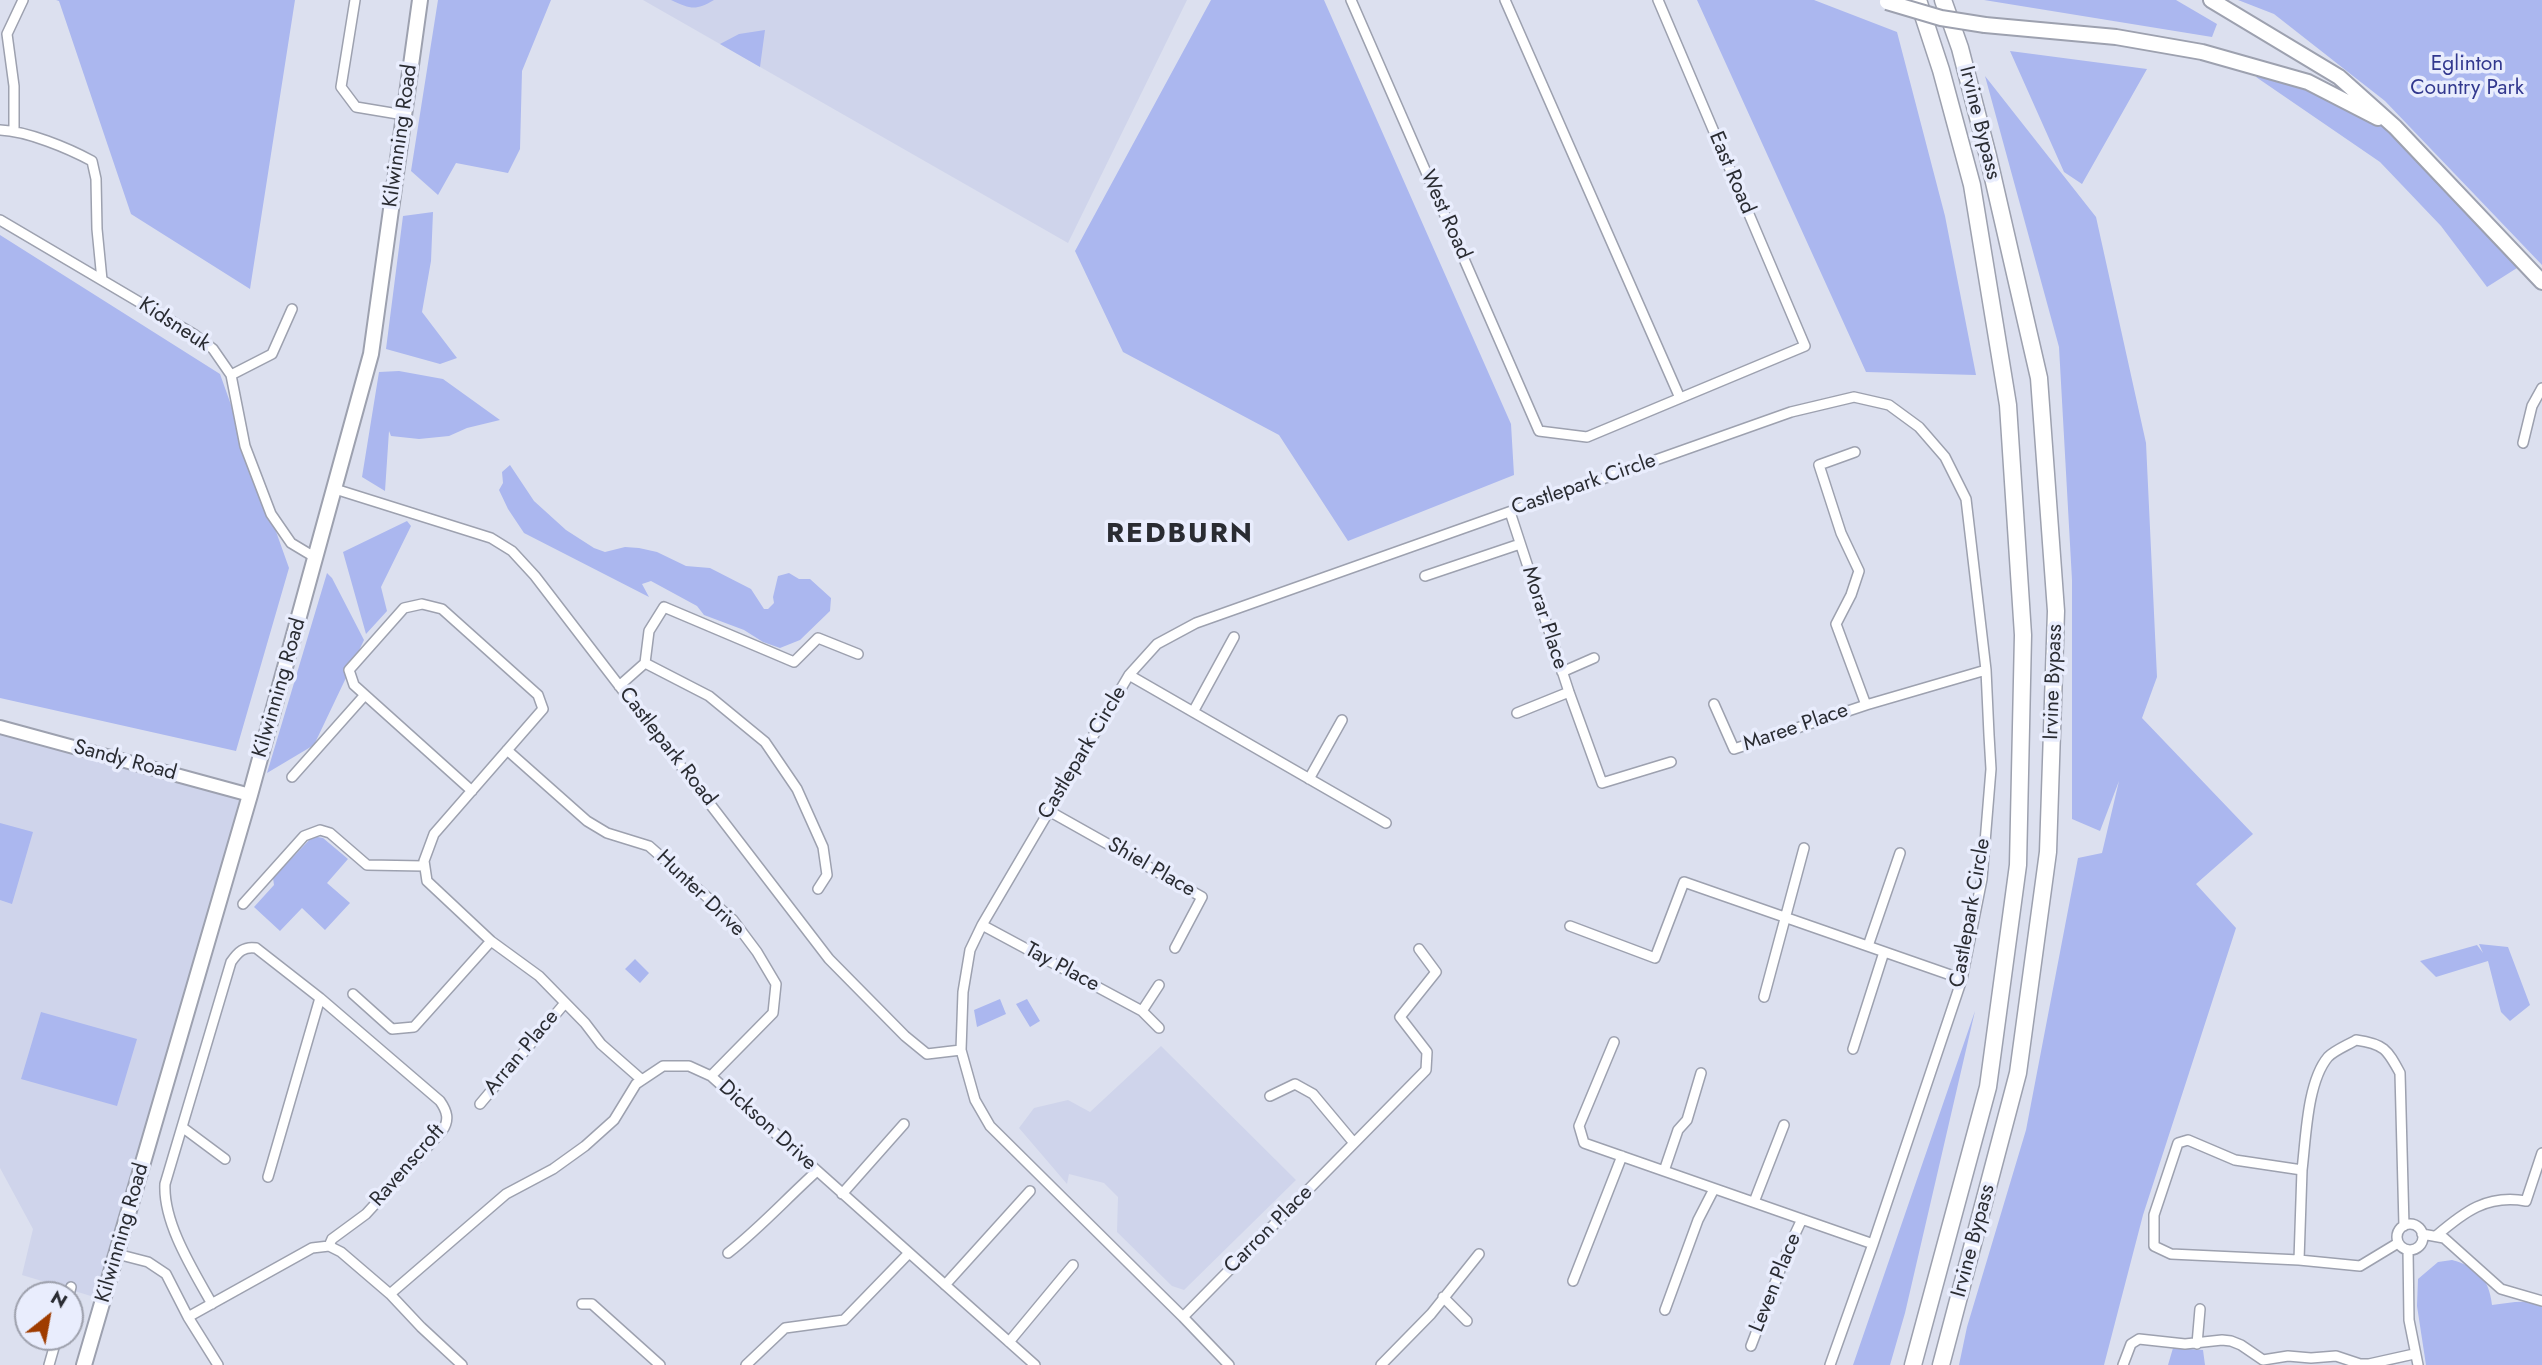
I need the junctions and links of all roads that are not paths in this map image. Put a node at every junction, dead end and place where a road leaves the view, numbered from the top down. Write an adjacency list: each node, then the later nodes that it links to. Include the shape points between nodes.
1 (23, 0): 14 (street, via 7,34 14,86)
2 (355, 0): 11 (street, via 341,87 356,107)
3 (421, 0): 11 (main road, Kilwinning Road)
4 (1351, 0): 21 (street, West Road, via 1539,431 1587,437)
5 (1505, 0): 21 (street)
6 (1658, 0): 21 (street, East Road, via 1805,346)
7 (1918, 0): 138 (highway, Irvine Bypass, via 1972,184 1979,226 2008,405 2023,635 2018,864 1987,1087)
8 (1943, 0): 139 (highway, Irvine Bypass, via 1988,156 2039,378 2056,611 2048,852 2018,1073)
9 (2211, 0): 12 (main road, via 2339,76)
10 (1884, 1): 12 (main road, bridge, via 1941,18 2116,37 2202,52 2308,82)
11 (404, 115): 24 (main road, Kilwinning Road, via 371,354)
12 (2395, 127): 17 (main road)
13 (0, 130): 14 (street)
14 (13, 131): 16 (street, via 92,162)
15 (0, 220): 16 (street, Kidsneuk)
16 (102, 280): 19 (street, Kidsneuk, via 195,335 213,349)
17 (2541, 282)
18 (292, 309): 19 (street, via 272,354)
19 (231, 375): 27 (street, Kidsneuk, via 245,446 271,514 291,543)
20 (2542, 388): 22 (street, via 2532,406)
21 (1680, 398)
22 (2523, 443)
23 (1855, 452): 40 (street, Maree Place, via 1819,465 1859,571 1836,624)
24 (335, 489): 27 (main road, Kilwinning Road); 36 (street, Castlepark Road, via 464,527 512,551)
25 (1510, 512): 26 (street, Morar Place); 33 (street, Castlepark Circle, via 1791,412 1854,397 1889,405 1919,427 1945,457 1966,499); 35 (street, Castlepark Circle, via 1196,622 1157,644)
26 (1520, 544): 28 (street, Morar Place); 34 (street, Morar Place)
27 (316, 558): 50 (main road, Kilwinning Road)
28 (1425, 576)
29 (1234, 637): 41 (street)
30 (858, 654): 32 (street, via 818,638 794,662 664,607 649,631)
31 (1594, 658): 34 (street)
32 (645, 663): 36 (street); 56 (street, via 709,696 765,742 797,789 823,847 827,876)
33 (1986, 670): 40 (street, Maree Place); 66 (street, Castlepark Circle, via 1991,769 1988,809 1982,879)
34 (1562, 671): 37 (street, Morar Place)
35 (1129, 675): 41 (street); 51 (street, Castlepark Circle)
36 (619, 686): 76 (street, Castlepark Road, via 829,959 927,1054)
37 (1569, 692): 42 (street, Morar Place); 46 (street, Morar Place, via 1602,783)
38 (364, 696): 45 (street, via 349,670 404,608 422,604 442,609 538,695 543,709); 47 (street); 49 (street)
39 (1714, 704): 40 (street, Maree Place, via 1734,749)
40 (1866, 705)
41 (1193, 712): 48 (street)
42 (1517, 713)
43 (1342, 720): 48 (street)
44 (0, 727): 50 (main road, Sandy Road)
45 (508, 751): 49 (street); 78 (street, Hunter Drive, via 587,821 607,833 649,846 733,919 757,952 776,984 773,1013)
46 (1671, 762)
47 (292, 777)
48 (1309, 779): 52 (street)
49 (472, 791): 55 (street, via 434,834)
50 (250, 795): 107 (main road, Kilwinning Road)
51 (1049, 811): 59 (street, Castlepark Circle); 63 (street, Shiel Place, via 1202,897)
52 (1386, 823)
53 (1804, 848): 58 (street)
54 (1900, 853): 62 (street)
55 (424, 866): 57 (street, via 367,865 330,833 320,830 304,836); 61 (street, via 427,881)
56 (818, 889)
57 (243, 904)
58 (1787, 918): 60 (street, via 1684,882 1655,958); 62 (street); 69 (street)
59 (982, 925): 72 (street, Tay Place); 76 (street, Castlepark Circle, via 970,950 962,992)
60 (1570, 926)
61 (491, 941): 68 (street, via 414,1027 392,1029); 71 (street, via 539,976)
62 (1868, 947): 65 (street)
63 (1175, 948)
64 (1419, 949): 85 (street, Carron Place, via 1436,972 1400,1017 1427,1052 1426,1070)
65 (1884, 952): 66 (street); 75 (street)
66 (1962, 979): 101 (street, Castlepark Circle)
67 (1159, 985): 72 (street)
68 (353, 994)
69 (1764, 997)
70 (320, 998): 84 (street, Ravenscroft, via 257,948 237,954); 92 (street); 103 (street, Ravenscroft, via 440,1101 447,1119 442,1131 366,1214)
71 (565, 1003): 79 (street, via 601,1044); 81 (street, Arran Place)
72 (1142, 1012): 73 (street, Tay Place)
73 (1159, 1028)
74 (1614, 1042): 87 (street, Leven Place, via 1579,1126 1584,1143)
75 (1853, 1049)
76 (961, 1050): 121 (street, Castlepark Circle, via 975,1100 990,1126)
77 (1701, 1073): 91 (street, via 1687,1120 1678,1130)
78 (711, 1076): 79 (street, Dickson Drive, via 689,1066 663,1066); 90 (street, Dickson Drive)
79 (642, 1080): 113 (street, Dickson Drive, via 614,1120 585,1146 506,1194)
80 (1270, 1096): 85 (street, via 1295,1084 1313,1094)
81 (480, 1104)
82 (904, 1124): 95 (street)
83 (1784, 1125): 96 (street)
84 (182, 1126): 88 (street); 116 (street, via 165,1184 165,1201)
85 (1354, 1143): 121 (street, Carron Place)
86 (2542, 1153): 100 (street, via 2526,1200 2497,1199 2478,1205)
87 (1622, 1156): 91 (street, Leven Place); 111 (street)
88 (225, 1159)
89 (2302, 1170): 98 (street, via 2321,1067 2330,1055 2356,1040 2378,1043 2400,1073); 109 (street); 109 (street, via 2235,1160 2188,1140 2178,1143 2154,1215 2154,1246 2171,1254)
90 (817, 1171): 95 (street, Dickson Drive); 105 (street)
91 (1664, 1171): 93 (street, Leven Place)
92 (268, 1177)
93 (1714, 1189): 96 (street, Leven Place); 119 (street)
94 (1030, 1191): 112 (street)
95 (842, 1194): 106 (street, Dickson Drive)
96 (1754, 1202): 97 (street, Leven Place)
97 (1802, 1219): 101 (street, Leven Place); 125 (street, Leven Place)
98 (2404, 1226): 99 (street, via 2413,1225); 102 (street, via 2398,1232)
99 (2422, 1234): 100 (street); 104 (street, via 2420,1246)
100 (2436, 1236): 115 (street, via 2444,1238 2501,1289)
101 (1873, 1244): 137 (street, Castlepark Circle)
102 (2398, 1244): 104 (street); 109 (street, via 2360,1266)
103 (329, 1246): 113 (street); 116 (street, via 312,1248)
104 (2408, 1250): 126 (street)
105 (728, 1253)
106 (909, 1253): 112 (street, Dickson Drive); 133 (street, via 844,1320 785,1328)
107 (117, 1254): 120 (street, via 160,1268 172,1281); 129 (main road, Kilwinning Road)
108 (1479, 1254): 114 (street)
109 (2299, 1259)
110 (1073, 1265): 123 (street)
111 (1573, 1281)
112 (945, 1285): 123 (street, Dickson Drive)
113 (390, 1294): 131 (street)
114 (1443, 1297): 122 (street); 136 (street)
115 (2542, 1301)
116 (212, 1304): 120 (street)
117 (582, 1304): 132 (street, via 592,1304)
118 (2200, 1308): 124 (street)
119 (1665, 1310)
120 (188, 1317): 130 (street)
121 (1183, 1317): 135 (street, Castlepark Circle)
122 (1467, 1321)
123 (1009, 1342): 134 (street, Dickson Drive)
124 (2197, 1344): 127 (street, via 2231,1341); 140 (street, via 2137,1340)
125 (1751, 1346)
126 (2414, 1354): 128 (street); 141 (street)
127 (2262, 1362): 128 (street, via 2288,1356 2336,1356)
128 (2360, 1364)
129 (85, 1365)
130 (218, 1365)
131 (462, 1365)
132 (660, 1365)
133 (746, 1365)
134 (1035, 1365)
135 (1229, 1365)
136 (1381, 1365)
137 (1830, 1365)
138 (1913, 1365)
139 (1941, 1365)
140 (2123, 1365)
141 (2418, 1365)

